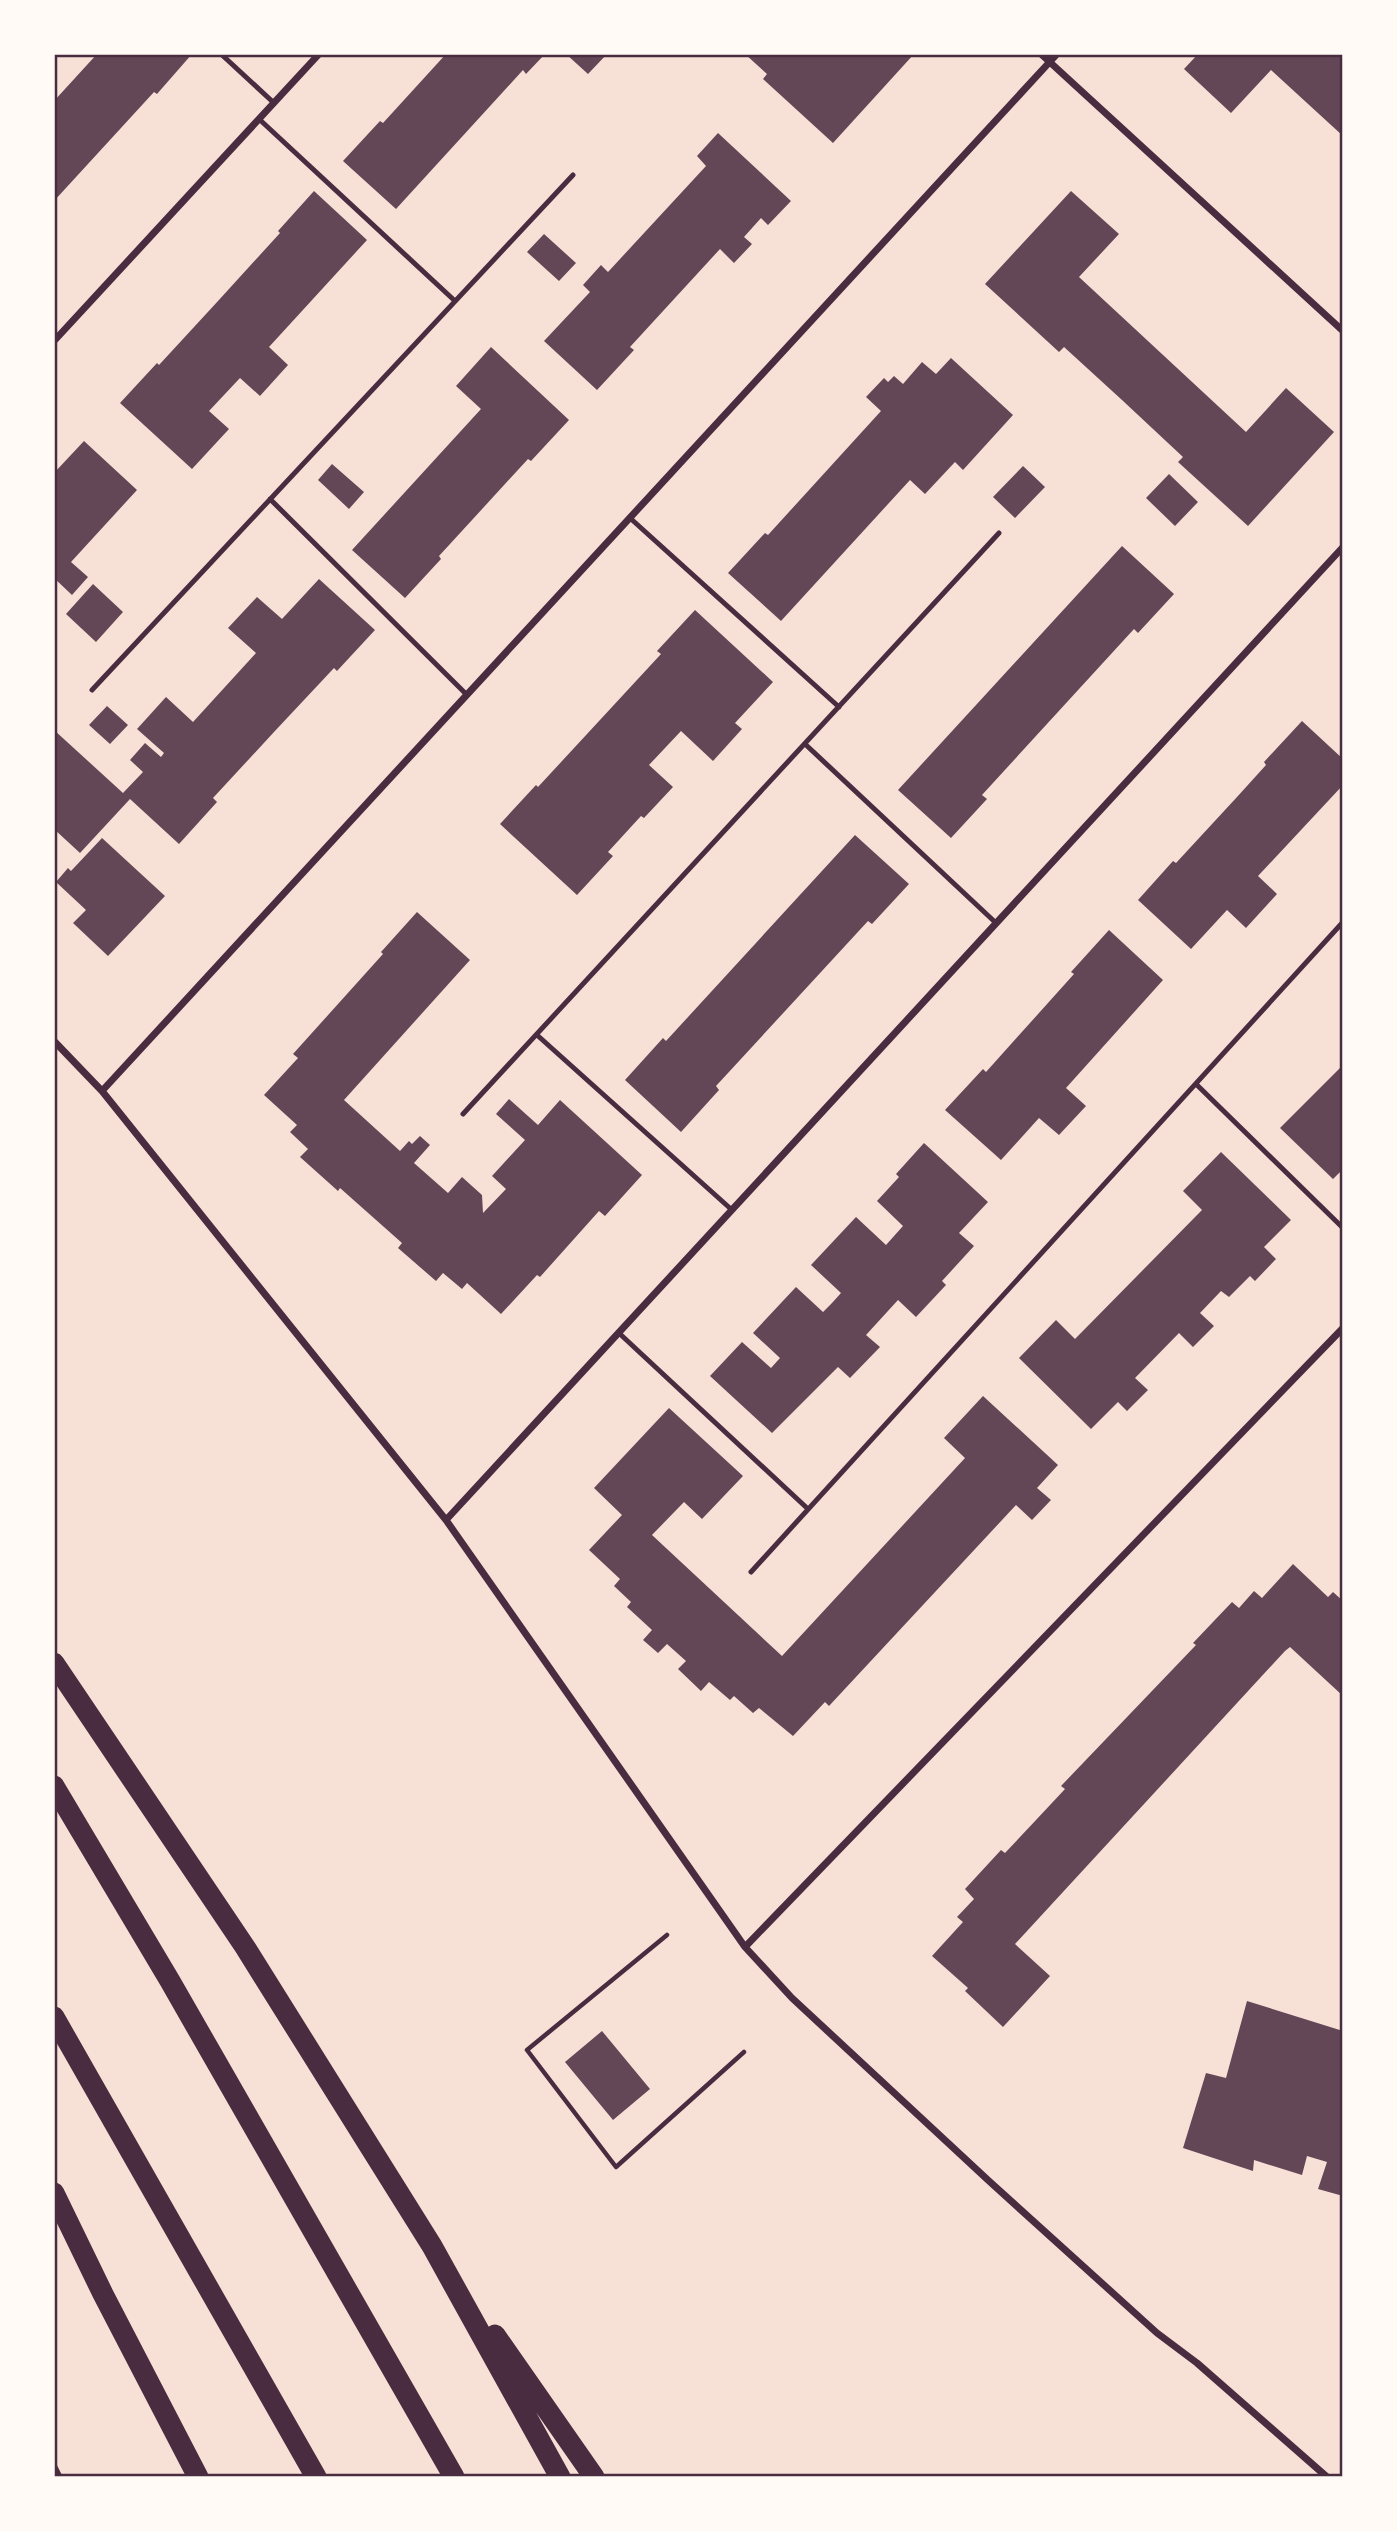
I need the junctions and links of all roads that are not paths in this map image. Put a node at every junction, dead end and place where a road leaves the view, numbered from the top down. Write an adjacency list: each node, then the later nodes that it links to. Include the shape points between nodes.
1 (221, 54): 6 (lane)
2 (319, 54): 6 (street)
3 (1041, 54): 5 (street)
4 (1057, 54): 5 (street)
5 (1050, 62): 10 (street); 13 (street)
6 (274, 103): 7 (street)
7 (259, 119): 9 (lane); 11 (street)
8 (573, 175): 9 (lane)
9 (456, 301): 12 (lane)
10 (1343, 331)
11 (54, 341)
12 (270, 499): 16 (lane); 17 (lane)
13 (630, 518): 17 (street); 18 (lane)
14 (999, 533): 18 (lane)
15 (1343, 547): 21 (street)
16 (92, 690)
17 (467, 695): 25 (street)
18 (839, 707): 19 (lane)
19 (804, 744): 21 (lane); 22 (lane)
20 (1343, 922): 24 (lane)
21 (996, 923): 27 (street)
22 (537, 1035): 26 (lane); 27 (lane)
23 (54, 1041): 25 (street)
24 (1196, 1084): 28 (lane); 31 (lane)
25 (102, 1091): 32 (street)
26 (463, 1114)
27 (732, 1210): 30 (street)
28 (1343, 1228)
29 (1343, 1328): 36 (street)
30 (620, 1334): 31 (lane); 32 (street)
31 (808, 1509): 33 (lane)
32 (446, 1520): 36 (street)
33 (751, 1572)
34 (54, 1663): 39 (highway, via 245,1947)
35 (54, 1786): 44 (highway)
36 (745, 1947): 47 (street, via 792,1998 989,2181 1157,2333)
37 (54, 2017): 43 (highway)
38 (54, 2193): 42 (highway)
39 (432, 2246): 45 (highway); 46 (highway)
40 (54, 2467): 41 (street)
41 (59, 2477)
42 (198, 2477)
43 (316, 2477)
44 (454, 2477)
45 (560, 2477)
46 (594, 2477)
47 (1327, 2477)

